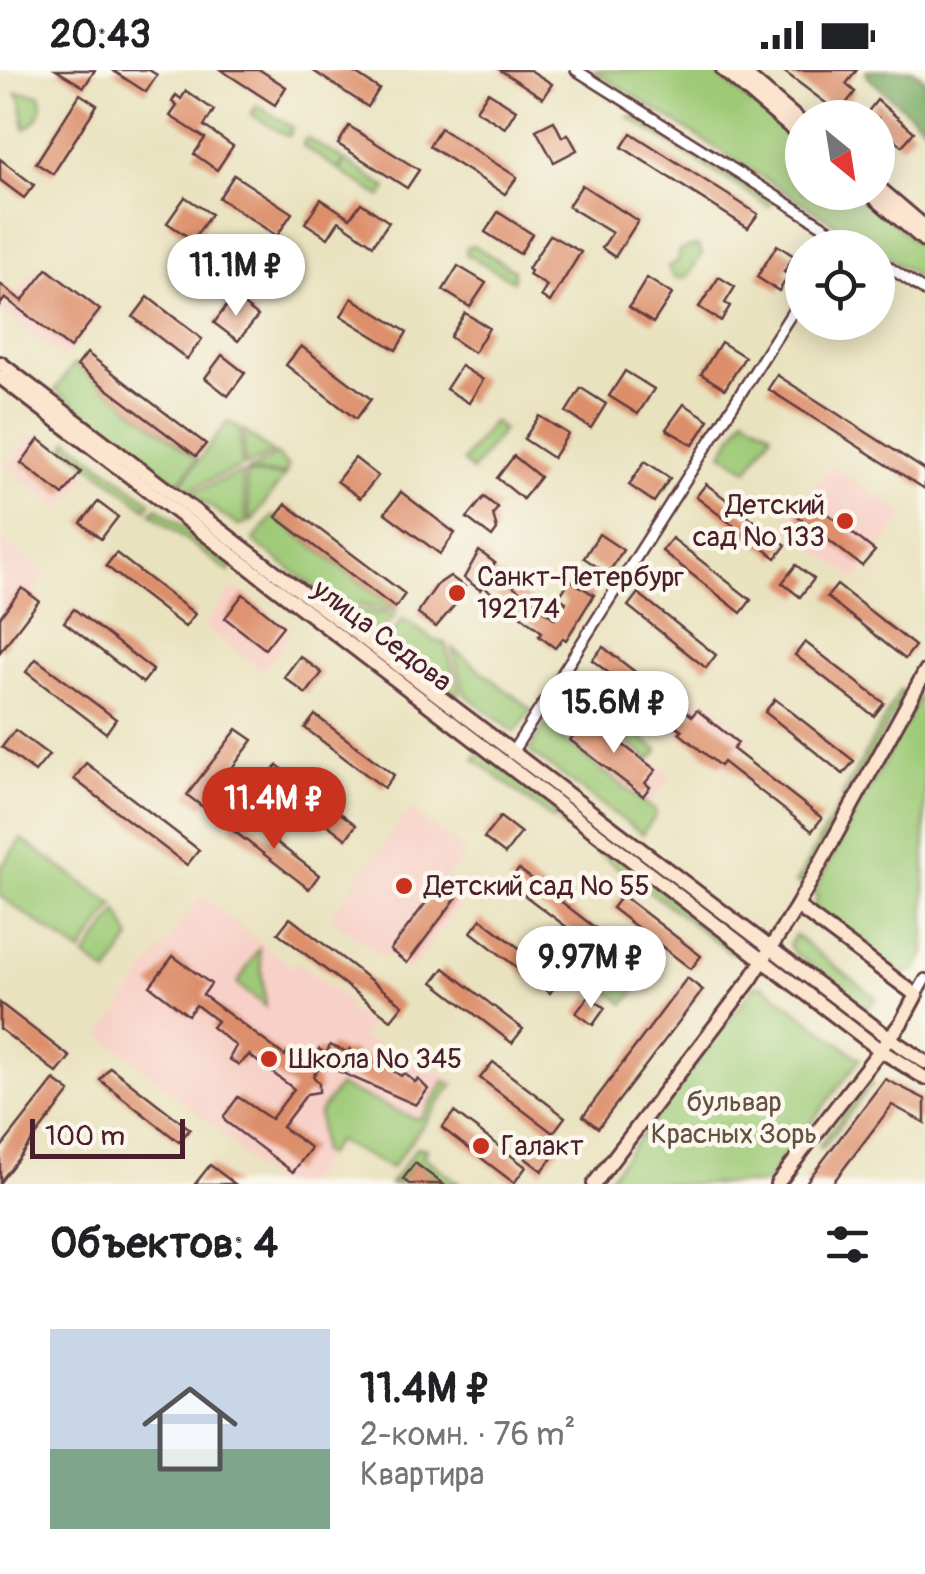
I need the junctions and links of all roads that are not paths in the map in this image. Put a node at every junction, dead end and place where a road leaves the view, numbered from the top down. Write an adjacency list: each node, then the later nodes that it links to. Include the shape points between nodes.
1 (576, 70): 9 (street)
2 (723, 70): 5 (main road)
3 (740, 70): 4 (main road)
4 (785, 108)
5 (785, 123)
6 (895, 201): 8 (main road)
7 (889, 210): 10 (main road)
8 (925, 227)
9 (831, 230)
10 (925, 241)
11 (895, 271): 12 (street)
12 (925, 290)
13 (785, 324): 17 (street)
14 (0, 363): 17 (main road, улица Седова)
15 (0, 377): 17 (main road, улица Седова)
16 (925, 672): 18 (main road)
17 (509, 757): 19 (main road, улица Седова)
18 (796, 906): 19 (main road); 21 (main road)
19 (767, 954): 22 (main road, улица Седова); 25 (main road)
20 (925, 980): 21 (street)
21 (916, 995): 22 (main road)
22 (884, 1044): 23 (main road, улица Седова); 24 (main road, улица Седова); 26 (main road)
23 (925, 1062)
24 (925, 1078)
25 (594, 1184)
26 (777, 1184)

